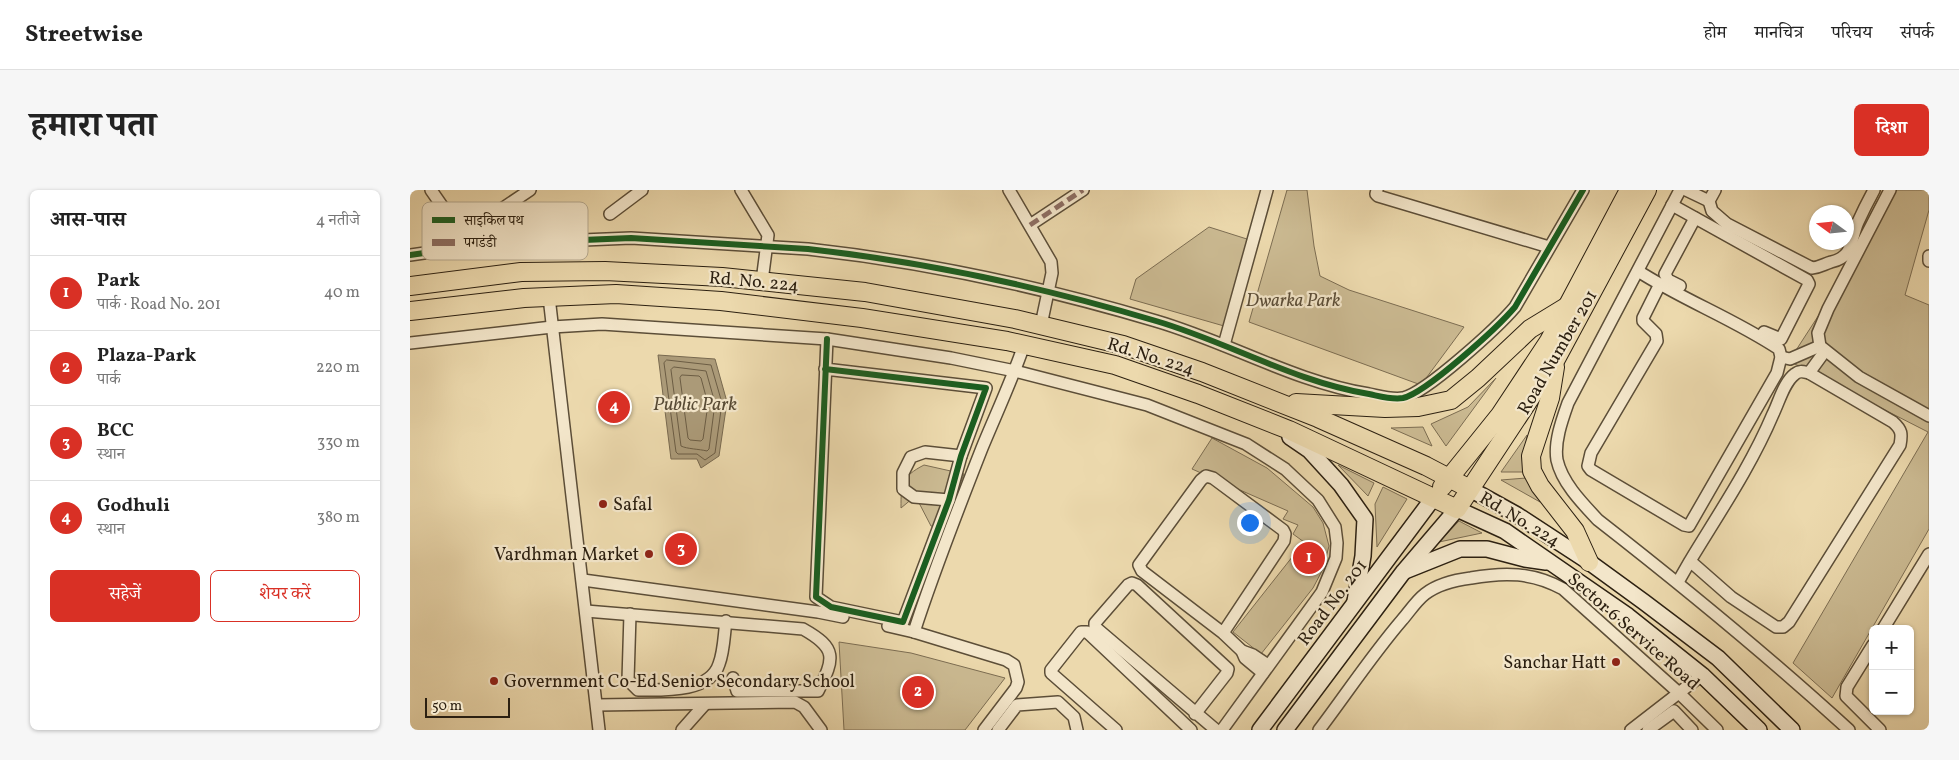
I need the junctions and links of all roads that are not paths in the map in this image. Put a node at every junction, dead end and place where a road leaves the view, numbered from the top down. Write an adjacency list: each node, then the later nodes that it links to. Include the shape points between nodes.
1 (432, 190): 18 (street)
2 (530, 190): 19 (street)
3 (642, 190): 21 (street)
4 (741, 190): 25 (street, via 768,234)
5 (1009, 190): 23 (street)
6 (1083, 190): 23 (street)
7 (1268, 190): 42 (street)
8 (1377, 190): 26 (street, via 1378,196)
9 (1583, 190): 26 (street)
10 (1628, 190): 35 (main road, Road Number 201)
11 (1647, 190): 45 (main road, Road Number 201)
12 (1680, 190): 20 (street)
13 (1686, 190): 17 (street)
14 (1715, 190): 17 (street)
15 (1874, 190): 17 (street, via 1846,255 1820,268 1812,268 1727,224 1712,211)
16 (1890, 190): 43 (street, via 1828,309 1818,333)
17 (1709, 201)
18 (440, 202)
19 (512, 202)
20 (1672, 205): 22 (street); 29 (street)
21 (610, 214)
22 (1695, 218): 22 (street, via 1808,280 1809,284 1781,339 1668,280 1665,274 1668,266)
23 (1030, 225): 33 (street, via 1051,262)
24 (588, 239): 25 (street, via 631,238)
25 (767, 246): 30 (street); 33 (street, via 880,258 969,273)
26 (1549, 247): 42 (street, via 1515,307 1502,321 1422,389 1402,398 1341,390)
27 (1929, 256): 28 (street)
28 (1929, 261)
29 (1638, 271): 31 (street); 64 (street, via 1568,403 1560,427 1557,460 1565,479 1598,520)
30 (762, 282): 32 (main road, Rd. No. 224, via 605,271 521,272); 37 (main road, Rd. No. 224, via 865,292)
31 (1660, 284): 44 (street, via 1771,343 1779,349); 44 (street, via 1643,322 1656,334 1657,341 1591,453 1588,466 1599,475 1689,526 1777,373)
32 (410, 286)
33 (1047, 292): 37 (street); 42 (street, via 1154,320)
34 (550, 297): 36 (main road, Rd. No. 224); 38 (street); 41 (main road, Rd. No. 224, via 616,294 721,301 862,318)
35 (1567, 307): 49 (main road, via 1530,329 1451,400 1418,407 1385,408); 53 (main road, Road Number 201, via 1500,415)
36 (410, 311)
37 (1041, 325): 49 (main road, Rd. No. 224, via 1123,345)
38 (552, 327): 39 (street, via 602,324); 40 (street); 63 (street)
39 (827, 339): 46 (street); 47 (street)
40 (410, 343)
41 (1024, 345): 47 (street); 51 (main road, Rd. No. 224, via 1115,366 1198,394)
42 (1224, 345)
43 (1822, 348): 44 (street, via 1790,359); 48 (street); 50 (street, via 1859,377)
44 (1780, 357)
45 (1556, 359): 54 (main road, Road Number 201); 61 (main road, via 1550,398 1531,456 1532,471 1575,531)
46 (825, 369): 52 (street, via 986,388); 56 (street, via 816,597 831,607 903,622)
47 (1015, 371): 70 (street, via 947,538); 73 (street, via 1147,405 1225,435 1267,457 1297,479 1318,500 1335,527 1336,558 1322,592)
48 (1809, 373): 59 (street, via 1802,371 1788,382 1763,438); 59 (street, via 1893,422 1902,434 1900,445 1789,622 1783,627 1776,627 1758,616)
49 (1274, 401): 53 (main road, Rd. No. 224)
50 (1929, 416)
51 (1266, 422): 55 (main road, Rd. No. 224); 65 (main road, via 1309,450 1341,485 1365,519 1363,556)
52 (961, 456): 56 (street); 56 (street, via 925,452 911,457 902,473 903,489 914,497)
53 (1448, 478): 54 (main road, Rd. No. 224); 55 (main road, Road Number 201)
54 (1470, 489): 57 (main road, Road Number 201); 61 (main road, Rd. No. 224)
55 (1434, 497): 57 (main road, Rd. No. 224); 65 (main road, Road No. 201)
56 (949, 500)
57 (1457, 508): 60 (main road, Rd. No. 224, via 1505,531); 62 (main road)
58 (1929, 554): 69 (street)
59 (1690, 561): 64 (street)
60 (1550, 562): 62 (main road, via 1487,549 1460,549); 74 (main road, Rd. No. 224, via 1628,616)
61 (1589, 562): 98 (main road, Rd. No. 224, via 1718,658)
62 (1404, 571): 92 (main road)
63 (583, 580): 66 (street); 70 (street, via 818,612)
64 (1678, 582): 99 (street)
65 (1354, 604): 91 (main road, Road No. 201)
66 (586, 610): 67 (street); 78 (street)
67 (630, 614): 68 (street); 68 (street, via 628,680 638,690 668,690 697,685 712,676 719,665)
68 (726, 621): 75 (street, via 803,629 818,637 830,653 829,669 818,691 737,691)
69 (1885, 625)
70 (914, 632): 84 (street, via 1014,665 1018,682 1016,688)
71 (1223, 633): 71 (street, via 1139,566 1206,476 1213,478 1285,534 1284,541); 73 (street, via 1245,658)
72 (1869, 651): 100 (street, via 1847,687 1846,696)
73 (1265, 669): 90 (street)
74 (1702, 675): 76 (street); 97 (main road, Rd. No. 224)
75 (733, 678)
76 (1679, 693): 80 (street, Sector 6 Service Road); 93 (street, Sector 6 Service Road, via 1563,589 1542,578 1493,574 1441,585 1424,595 1391,633); 94 (street)
77 (705, 704): 78 (street); 82 (street); 83 (street, via 796,702 804,707)
78 (597, 705): 81 (street)
79 (1196, 714): 79 (street, via 1095,627 1132,583 1137,584 1228,669); 89 (street)
80 (1712, 728)
81 (599, 730)
82 (682, 730)
83 (821, 730)
84 (984, 730)
85 (998, 730): 86 (street, via 1017,705 1058,702 1074,718)
86 (1077, 730)
87 (1116, 730): 88 (street, via 1050,673 1081,632 1087,632)
88 (1191, 730)
89 (1216, 730)
90 (1222, 730)
91 (1260, 730)
92 (1285, 730)
93 (1319, 730)
94 (1631, 730)
95 (1648, 730): 96 (street, via 1674,711)
96 (1692, 730)
97 (1759, 730)
98 (1792, 730)
99 (1849, 730)
100 (1880, 730)

